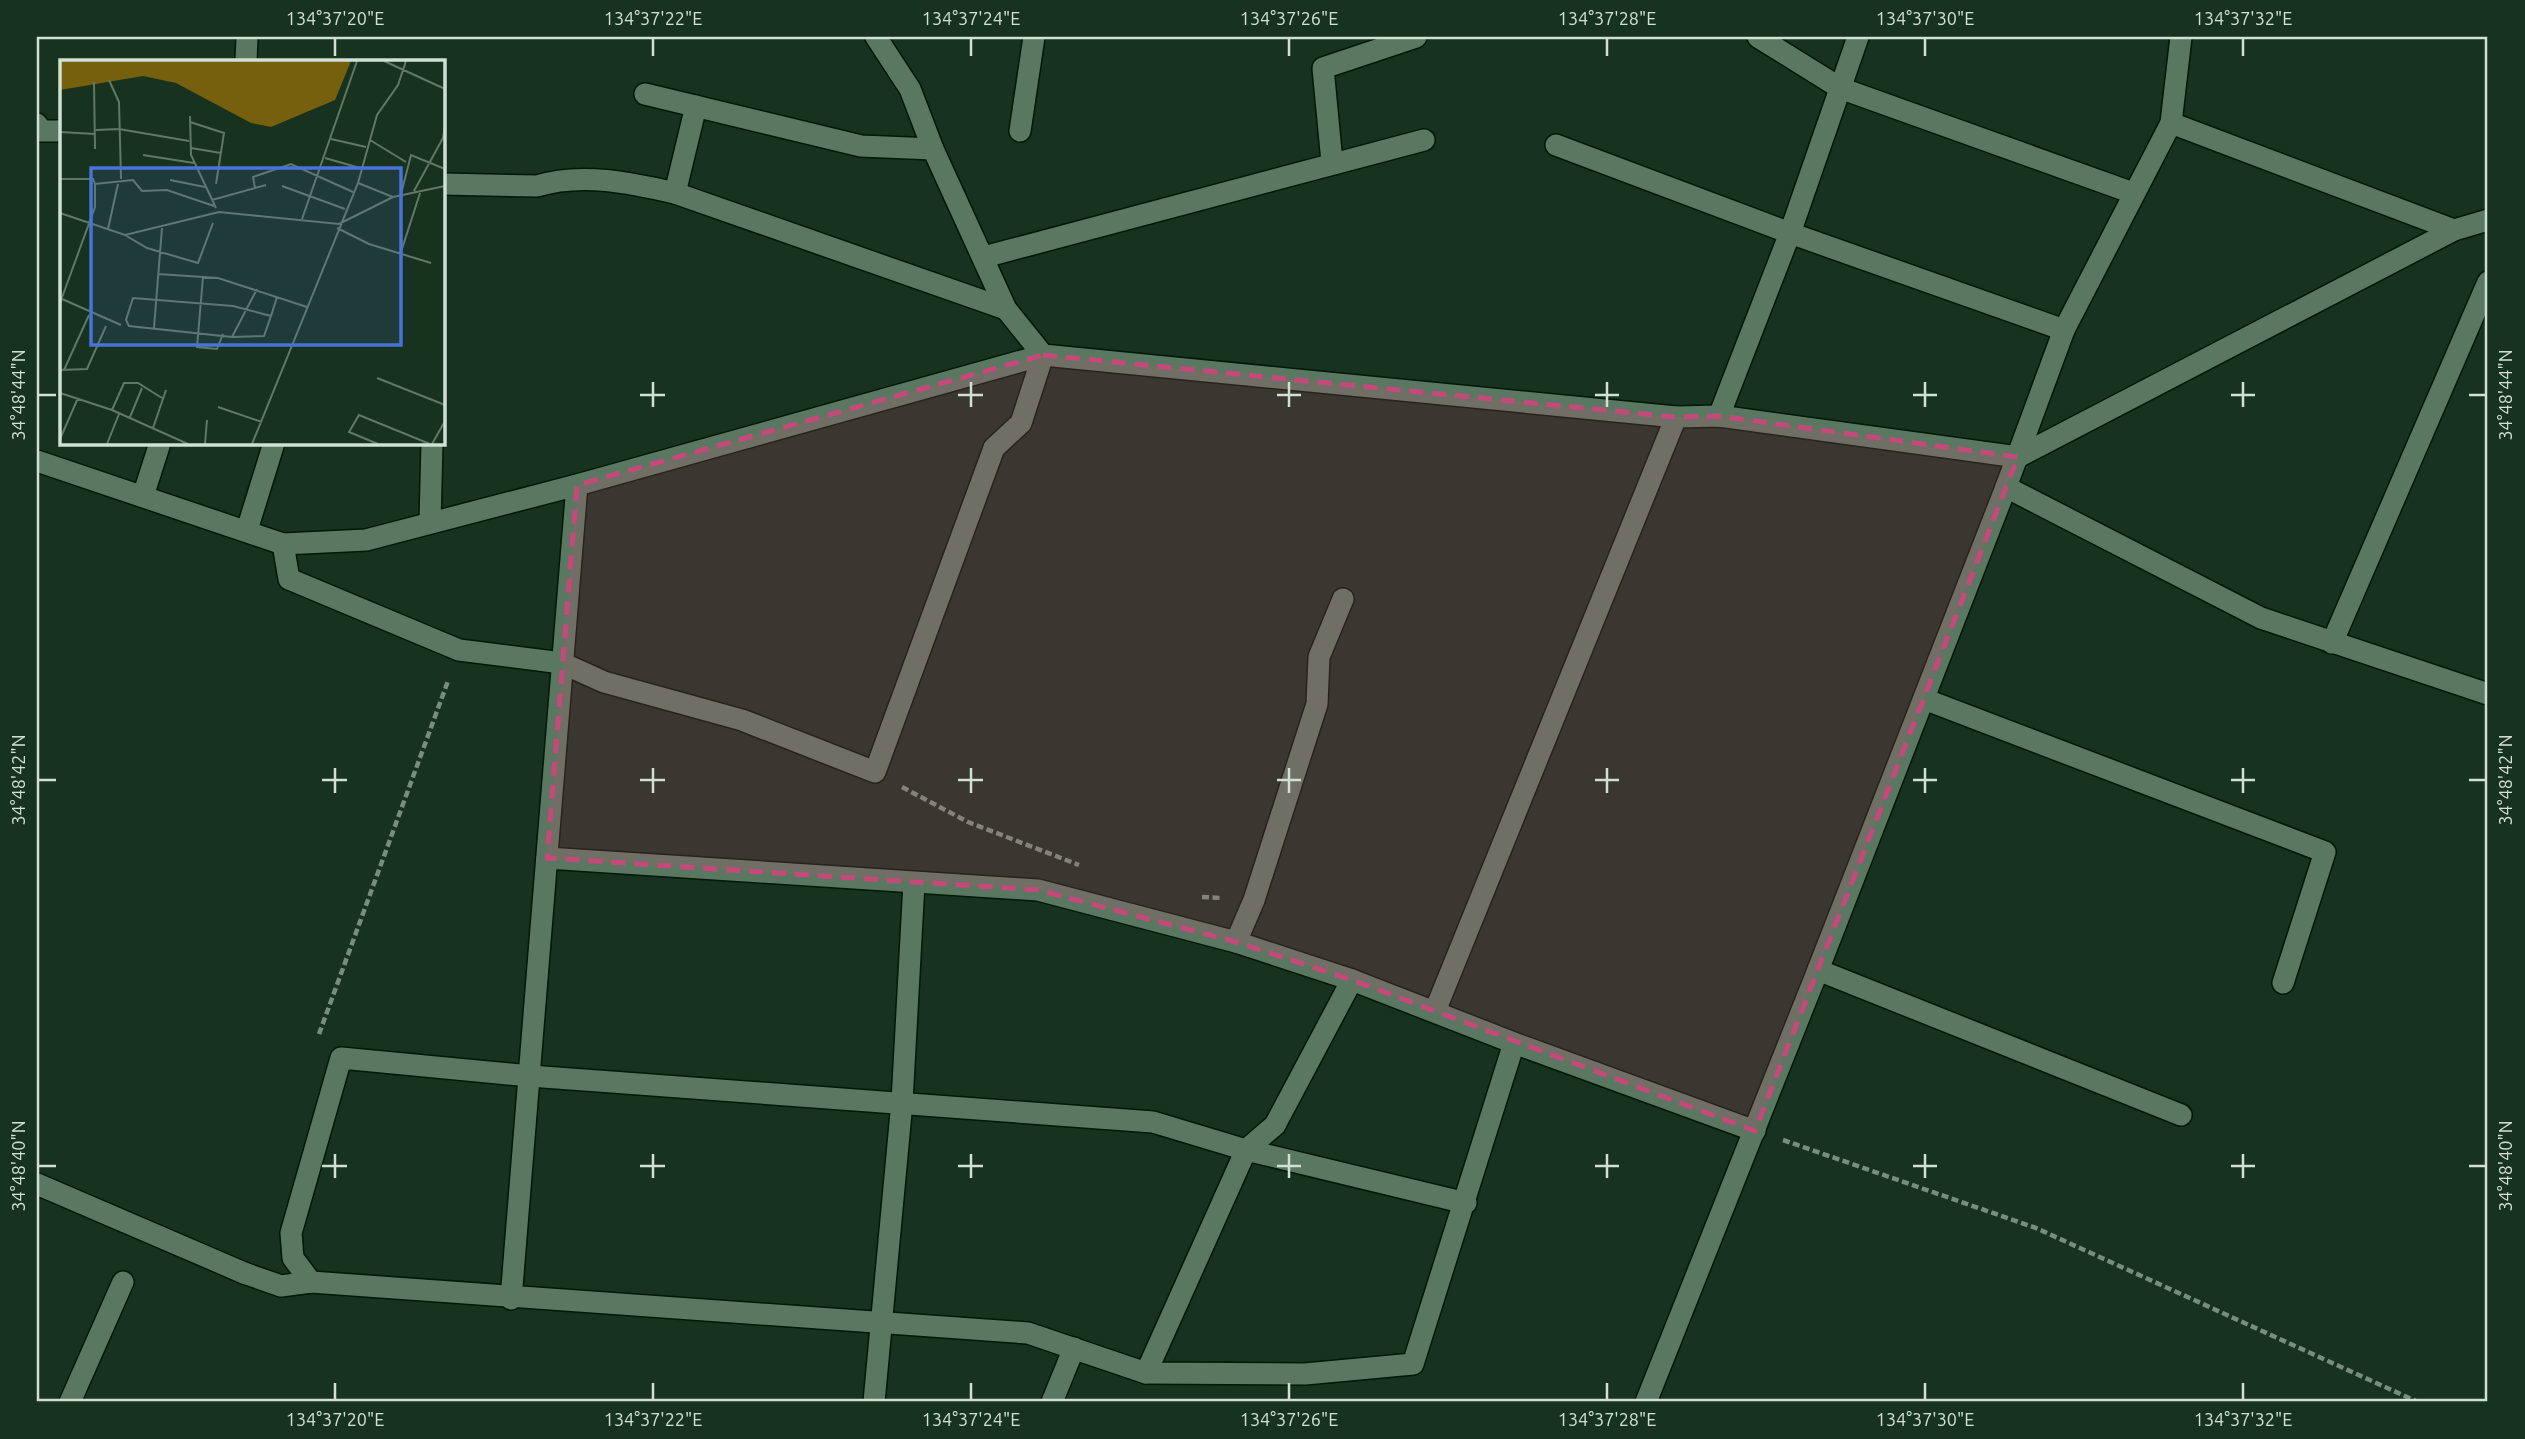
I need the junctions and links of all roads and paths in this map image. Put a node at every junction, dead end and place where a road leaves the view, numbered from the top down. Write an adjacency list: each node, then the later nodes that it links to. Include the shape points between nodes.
1 (247, 37): 8 (street)
2 (876, 37): 16 (street, via 910,89)
3 (1034, 37): 13 (street)
4 (1416, 37): 17 (street, via 1323,68)
5 (1758, 37): 9 (street)
6 (1858, 37): 9 (street)
7 (2181, 37): 12 (street)
8 (246, 60)
9 (1840, 88): 20 (street); 23 (street)
10 (645, 94): 11 (street)
11 (696, 106): 16 (street, via 861,146); 19 (street)
12 (2171, 123): 20 (street); 22 (street)
13 (1020, 131)
14 (1424, 140): 17 (street)
15 (1556, 145): 23 (street)
16 (933, 149): 24 (street)
17 (1332, 162): 24 (street)
18 (444, 184): 19 (street, via 537,186 552,181 621,181)
19 (675, 193): 26 (street)
20 (2133, 193): 27 (street)
21 (2488, 220): 22 (street)
22 (2454, 230): 34 (street)
23 (1790, 233): 27 (street); 29 (street)
24 (984, 257): 26 (street)
25 (2488, 282): 43 (street)
26 (1006, 309): 28 (street)
27 (2064, 330): 34 (street)
28 (1043, 355): 30 (street); 36 (street); 48 (street, via 1021,423 994,448)
29 (1719, 416): 30 (street); 34 (street)
30 (1676, 417): 58 (street)
31 (160, 444): 38 (street)
32 (274, 444): 40 (street)
33 (432, 444): 39 (street)
34 (2018, 457): 37 (street)
35 (37, 461): 38 (street)
36 (577, 485): 39 (street); 45 (street)
37 (2006, 487): 43 (street, via 2261,618); 47 (street)
38 (143, 495): 40 (street)
39 (430, 523): 41 (street, via 366,540)
40 (247, 530): 41 (street)
41 (283, 544): 44 (street, via 289,579)
42 (1343, 599): 53 (street, via 1319,657 1317,704)
43 (2332, 643): 46 (street)
44 (459, 650): 45 (street); 59 (path)
45 (562, 663): 48 (street, via 604,681 742,720); 49 (street)
46 (2488, 694)
47 (1924, 699): 55 (street); 57 (street, via 2325,852)
48 (875, 772): 50 (path, via 968,822)
49 (547, 859): 51 (street); 61 (street)
50 (1085, 867)
51 (914, 883): 54 (street, via 1038,890); 62 (street)
52 (1194, 897): 53 (path)
53 (1254, 900): 54 (street)
54 (1236, 942): 56 (street)
55 (1818, 970): 63 (street); 64 (street)
56 (1352, 980): 58 (street); 65 (street, via 1275,1125)
57 (2283, 984)
58 (1435, 1011): 60 (street)
59 (318, 1035)
60 (1514, 1043): 64 (street); 67 (street)
61 (530, 1076): 62 (street); 69 (street, via 341,1058 290,1233 293,1258); 70 (street)
62 (902, 1102): 65 (street, via 1153,1122); 71 (street)
63 (2181, 1115)
64 (1755, 1130): 77 (street); 78 (path, via 2036,1228)
65 (1247, 1150): 67 (street); 73 (street)
66 (37, 1184): 69 (street, via 244,1273 281,1286)
67 (1466, 1203): 73 (street, via 1413,1364 1306,1374)
68 (123, 1282): 74 (street)
69 (311, 1282): 70 (street)
70 (512, 1298): 71 (street)
71 (883, 1321): 72 (street, via 1028,1333); 75 (street)
72 (1074, 1348): 73 (street); 76 (street)
73 (1146, 1373)
74 (71, 1402)
75 (874, 1402)
76 (1052, 1402)
77 (1646, 1402)
78 (2418, 1402)

